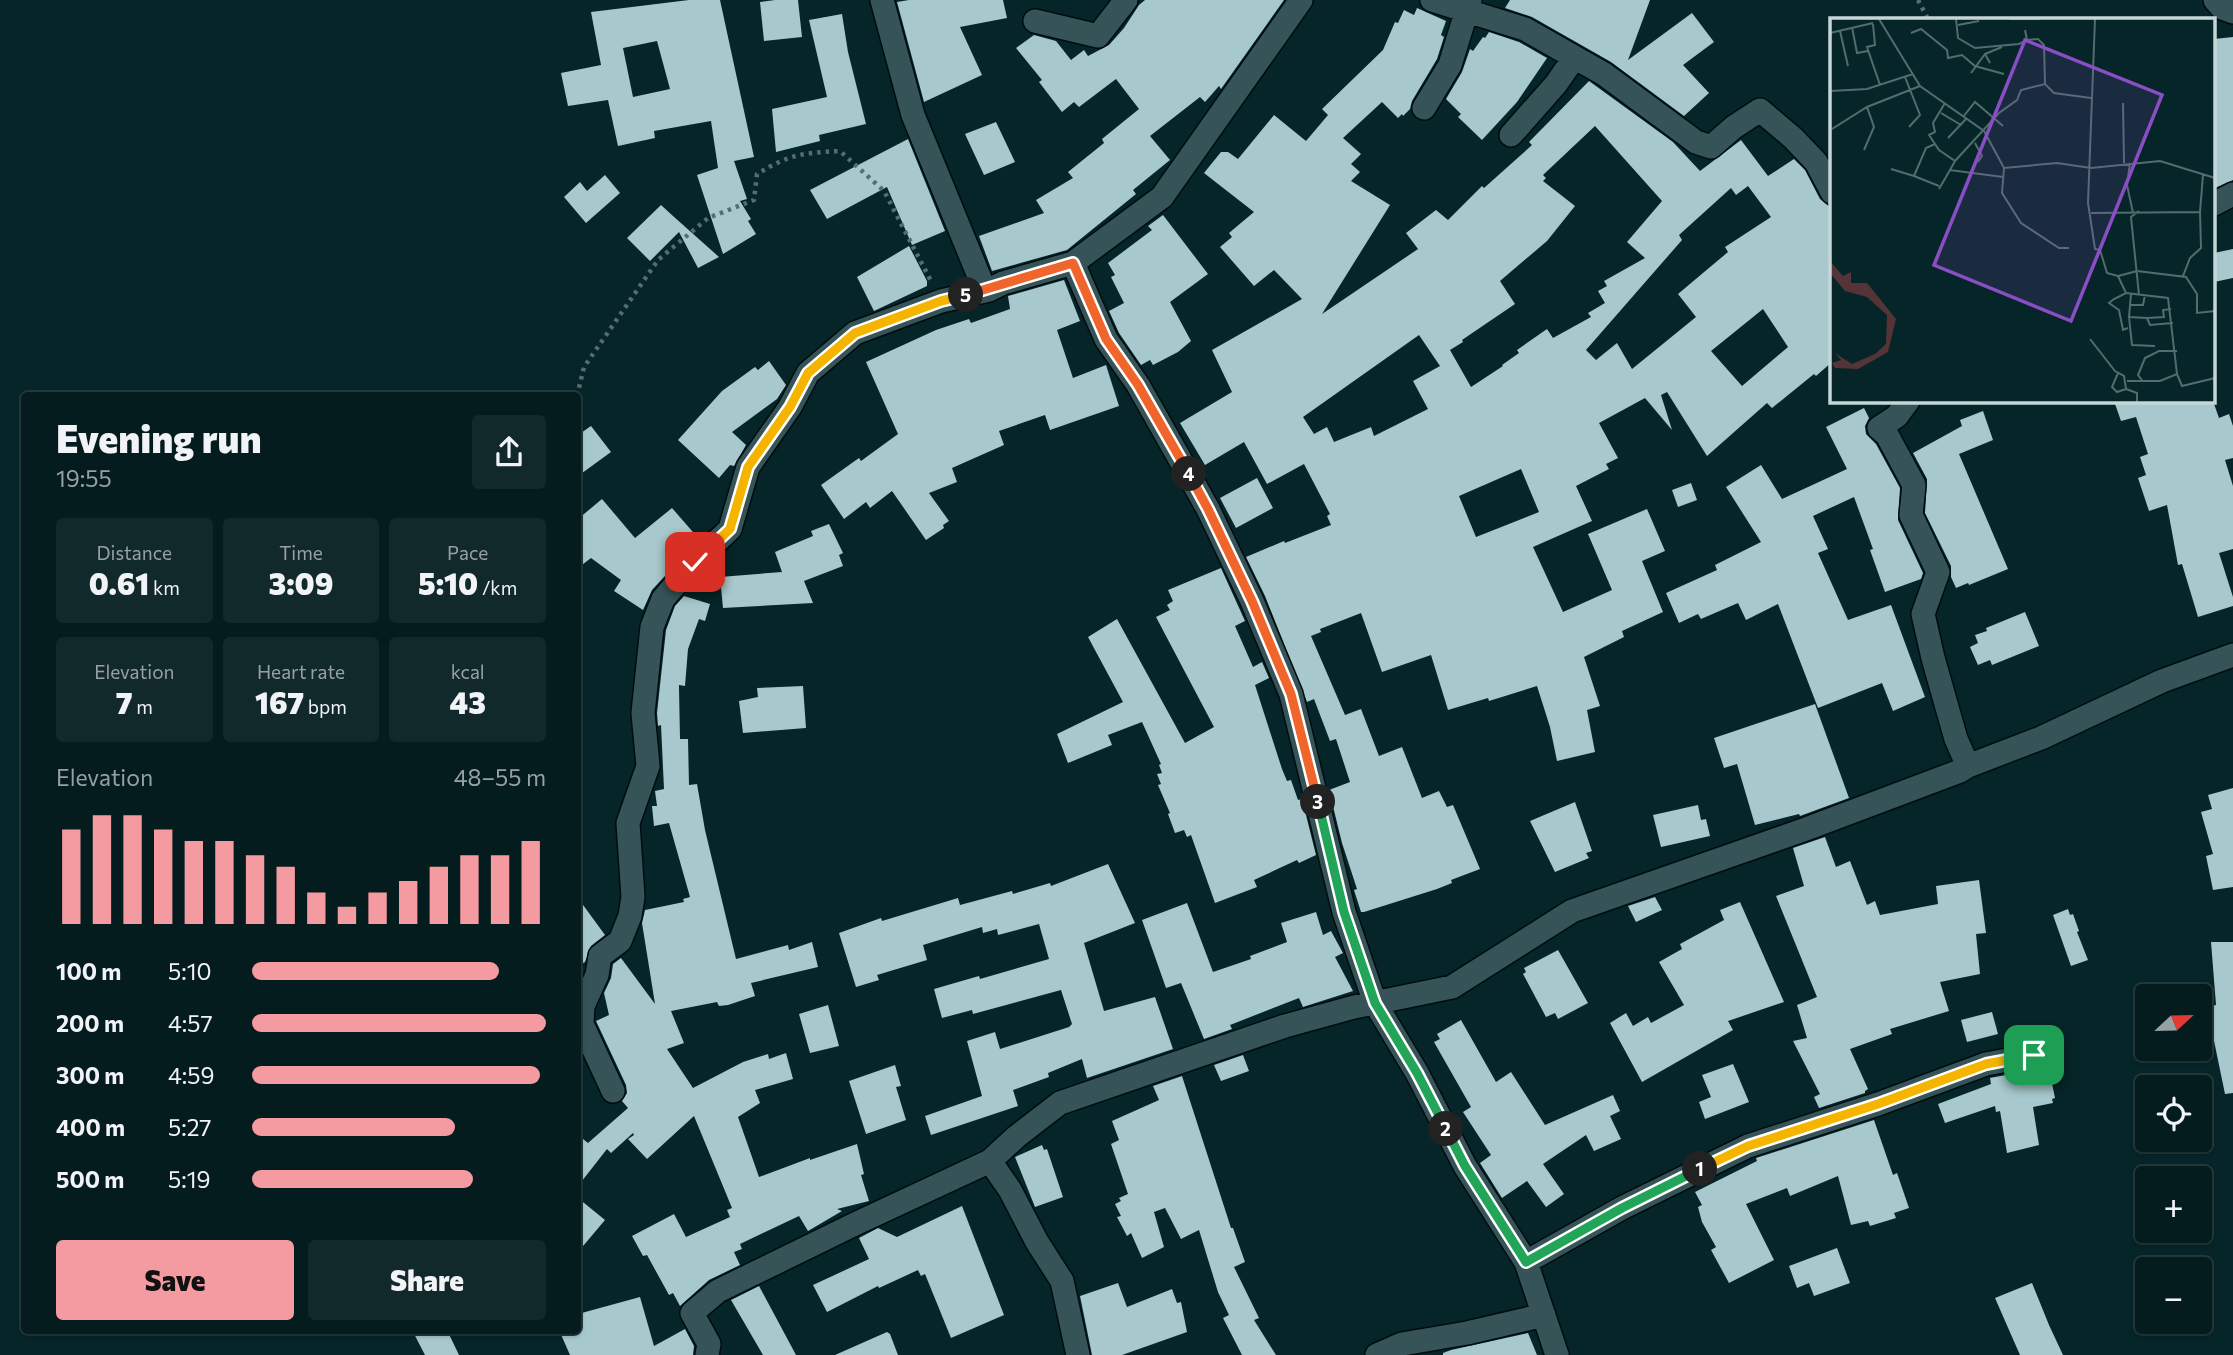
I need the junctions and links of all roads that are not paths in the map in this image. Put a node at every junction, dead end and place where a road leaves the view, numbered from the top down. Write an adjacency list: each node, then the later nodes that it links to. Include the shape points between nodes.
1 (882, 0): 16 (street, via 913,115 983,286)
2 (1126, 0): 8 (street, via 1098,36)
3 (1301, 0): 15 (street, via 1162,197)
4 (1432, 0): 6 (street)
5 (2215, 0): 7 (street)
6 (1469, 5): 9 (street, via 1525,29); 10 (street, via 1450,65)
7 (2233, 12)
8 (1035, 21)
9 (1574, 58): 11 (street); 12 (street, via 1604,74 1696,142 1711,147 1760,110 1816,162)
10 (1424, 108)
11 (1511, 135)
12 (1830, 188)
13 (2233, 194): 14 (street)
14 (2216, 203)
15 (1073, 263): 16 (street); 20 (street, via 1106,339 1138,385 1208,509 1291,694 1344,912)
16 (989, 290): 22 (street, via 941,301 855,333 808,373 748,467 730,529 663,599 653,627 643,713 648,766 628,823 634,897 620,941 600,956 583,1006 582,1024)
17 (1907, 402): 19 (street, via 1879,428 1914,485 1911,515 1938,572 1923,614 1956,739)
18 (2233, 654): 19 (street)
19 (1968, 766): 20 (street, via 1572,911 1452,987)
20 (1375, 1003): 23 (street, via 1285,1026 1060,1103); 24 (street, via 1465,1166)
21 (2034, 1055): 24 (street, via 1986,1064 1748,1146)
22 (613, 1091)
23 (990, 1161): 26 (street, via 718,1291 692,1313 709,1344); 27 (street, via 1062,1280)
24 (1526, 1262): 25 (street)
25 (1544, 1315): 28 (street, via 1402,1345); 29 (street)
26 (707, 1355)
27 (1078, 1355)
28 (1377, 1355)
29 (1557, 1355)

